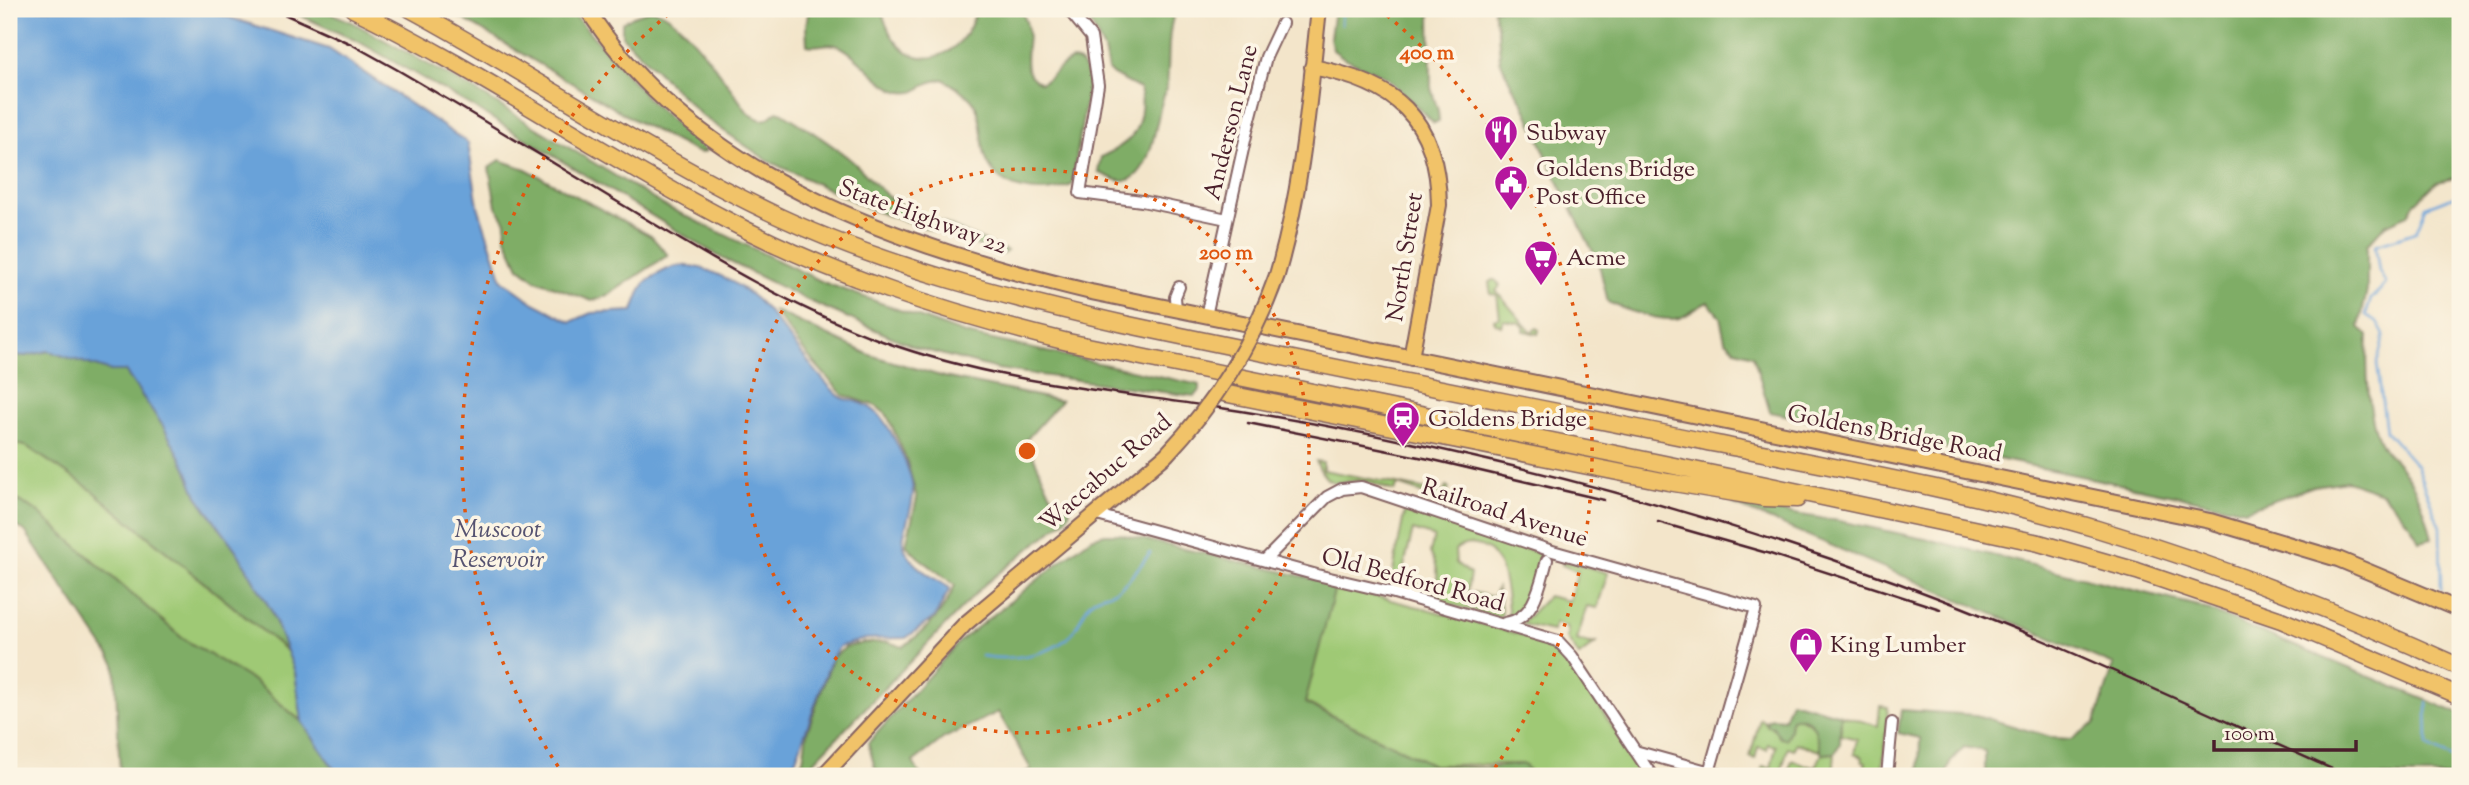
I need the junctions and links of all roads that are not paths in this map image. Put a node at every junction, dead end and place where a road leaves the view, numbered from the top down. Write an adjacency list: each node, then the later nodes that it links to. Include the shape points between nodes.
1 (353, 9): 15 (highway, via 426,46 724,219 819,263 918,301 1068,342)
2 (410, 9): 21 (highway, via 736,196 829,239 926,273 1124,324 2047,515 2242,576)
3 (587, 9): 10 (main road, State Highway 22, via 628,62 677,110 742,159 797,190 854,217 964,258)
4 (1068, 9): 8 (street, via 1091,37 1098,85 1080,193)
5 (1319, 9): 7 (main road, Waccabuc Road)
6 (1282, 23): 8 (street, Anderson Lane, via 1266,57)
7 (1312, 67): 13 (main road, North Street, via 1355,76 1387,91 1412,116 1432,151 1439,205); 14 (main road, Waccabuc Road, bridge, via 1297,198 1277,275 1251,337)
8 (1227, 219): 11 (street, Anderson Lane)
9 (1180, 287): 10 (street)
10 (1176, 310): 11 (main road, State Highway 22)
11 (1206, 316): 12 (main road, State Highway 22)
12 (1311, 337): 13 (main road, Goldens Bridge Road)
13 (1410, 358): 19 (main road, Goldens Bridge Road, via 2210,521 2338,559)
14 (1218, 392): 15 (highway, via 1641,477 1765,498); 16 (main road, Waccabuc Road, bridge, via 1166,455)
15 (1834, 499): 22 (highway, via 1990,531 2137,571 2304,629)
16 (1097, 514): 17 (street, Old Bedford Road); 26 (main road, Waccabuc Road, via 965,624)
17 (1265, 560): 20 (street, Old Bedford Road); 25 (street, Railroad Avenue, via 1327,497 1361,487 1540,547 1756,608)
18 (1547, 560): 20 (street, via 1532,605 1514,622)
19 (2460, 610)
20 (1499, 624): 24 (street, Old Bedford Road, via 1558,641)
21 (2460, 667)
22 (2460, 696)
23 (1892, 723): 29 (street)
24 (1635, 751): 25 (street); 27 (street, Old Bedford Road)
25 (1708, 774): 28 (street)
26 (822, 776)
27 (1652, 776)
28 (1725, 776)
29 (1887, 776)

